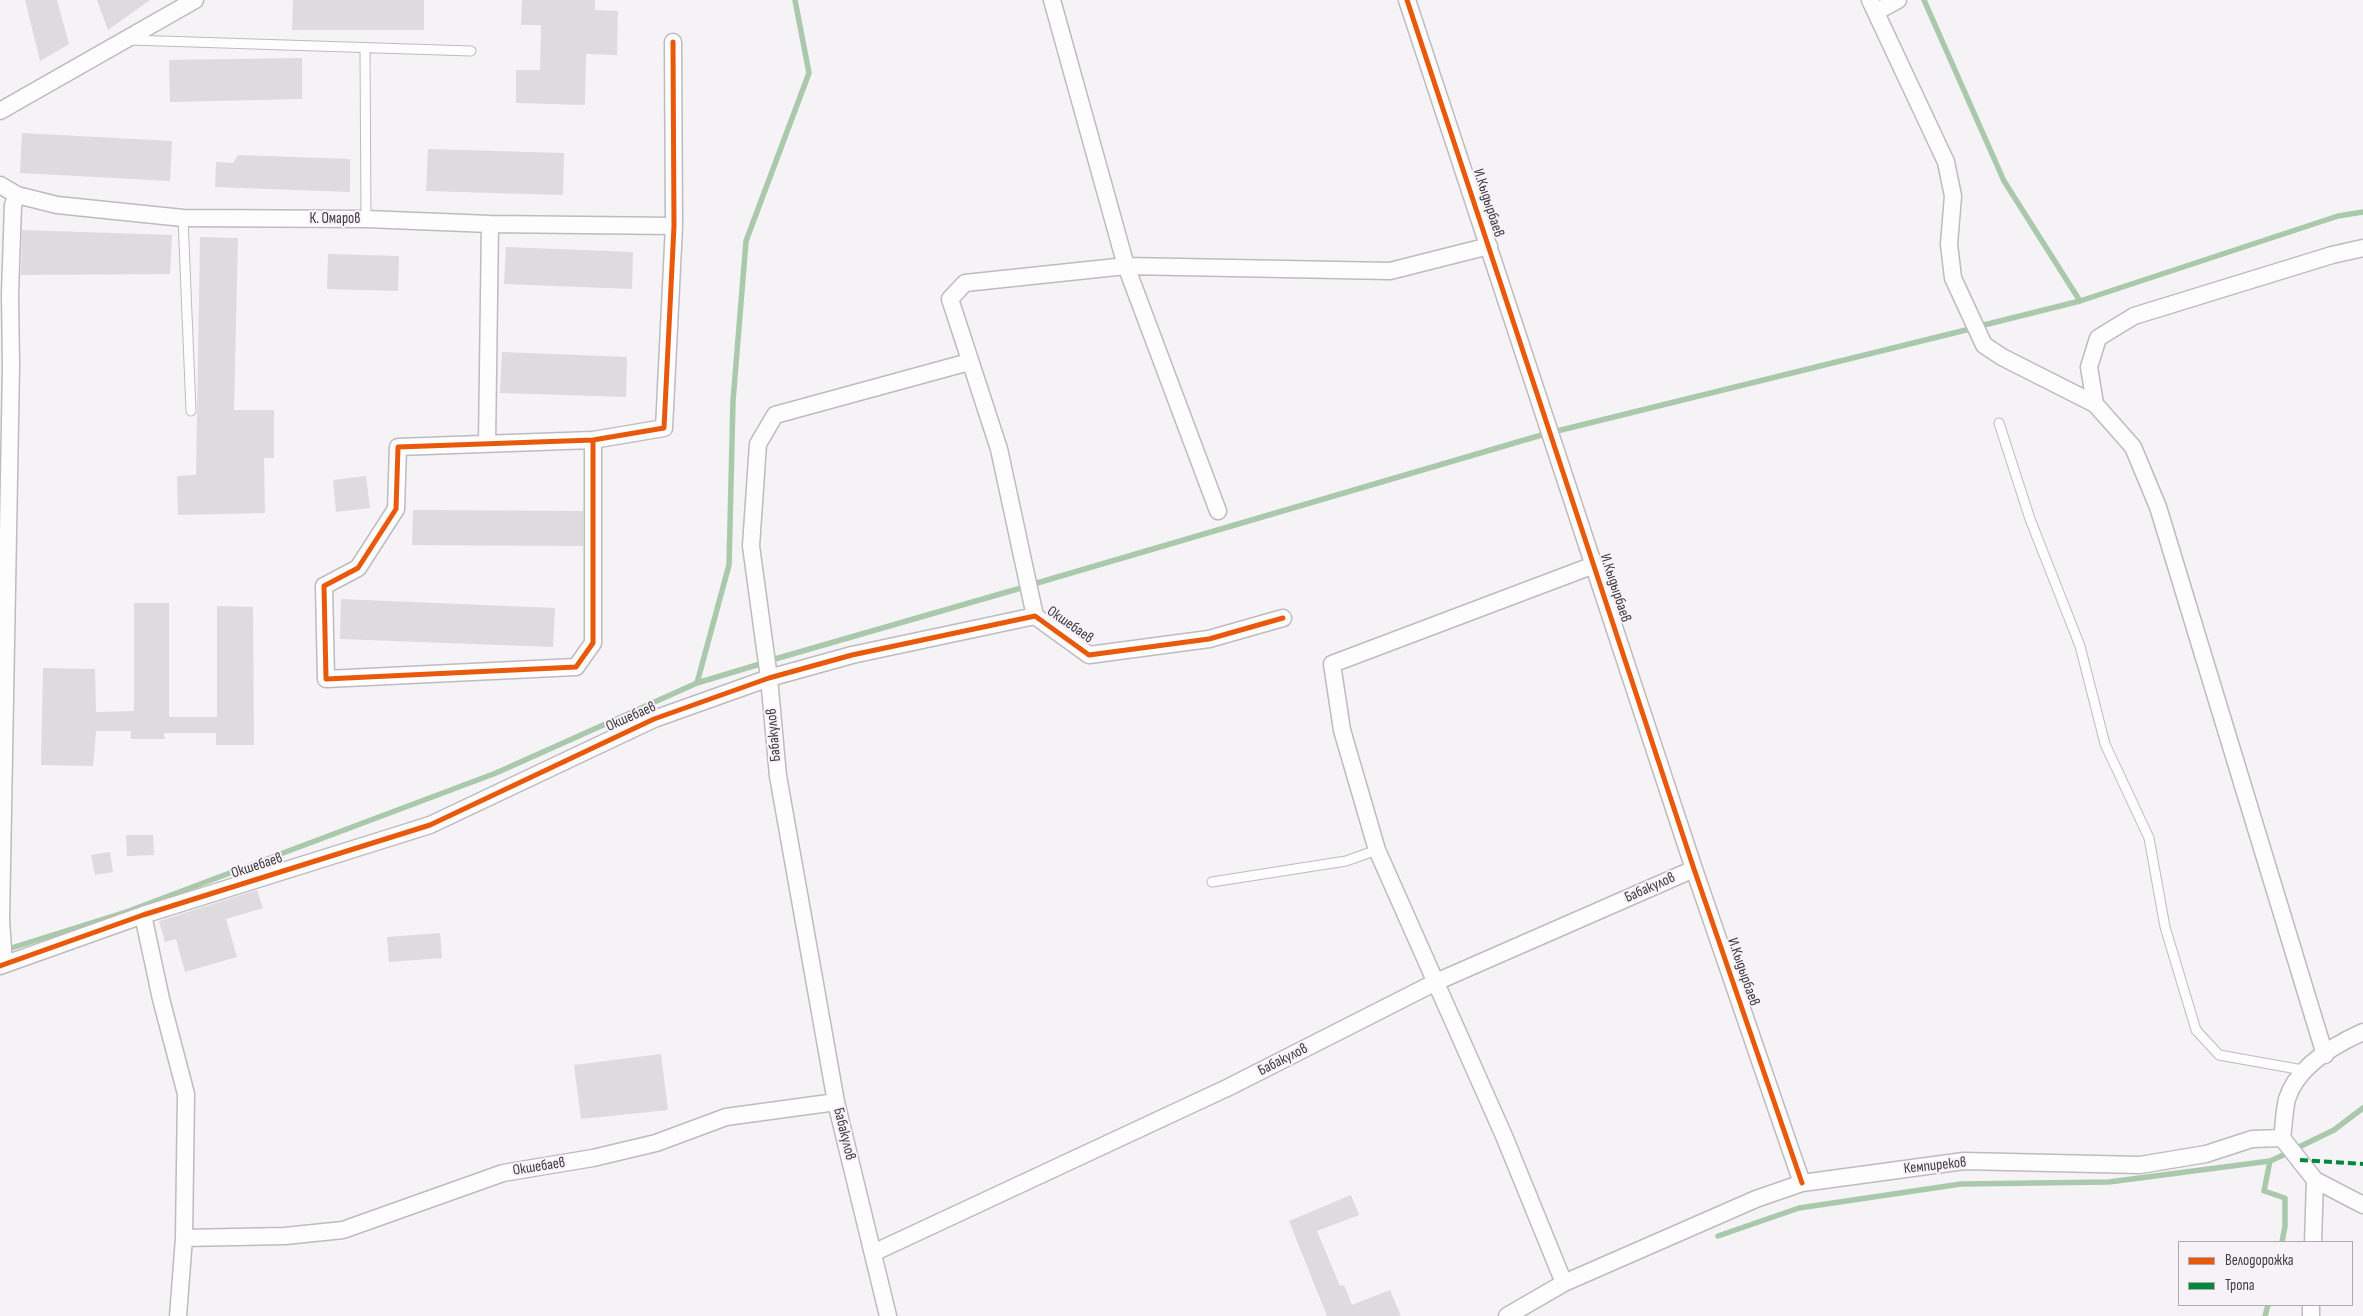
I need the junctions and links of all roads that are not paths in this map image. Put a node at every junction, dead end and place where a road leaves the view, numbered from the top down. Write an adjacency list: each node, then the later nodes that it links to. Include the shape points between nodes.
1 (195, 0): 6 (street)
2 (1052, 0): 19 (street)
3 (1407, 0): 17 (street, И.Кыдырбаев)
4 (1898, 0): 5 (street)
5 (1873, 6): 21 (street, via 1946,162 1953,196 1949,244 1953,278 1984,345)
6 (125, 40): 8 (lane); 10 (street)
7 (673, 42): 16 (street)
8 (365, 48): 9 (lane); 14 (lane)
9 (471, 51)
10 (0, 112)
11 (0, 186): 12 (street, К. Омаров)
12 (17, 195): 13 (street, К. Омаров, via 57,205); 35 (street, via 13,205 10,294)
13 (183, 218): 14 (street, К. Омаров); 22 (lane)
14 (366, 219): 15 (street, К. Омаров)
15 (490, 224): 16 (street, К. Омаров); 25 (street)
16 (674, 226): 24 (street, via 664,428)
17 (1488, 246): 19 (street, via 1390,271); 27 (street, И.Кыдырбаев)
18 (2362, 251): 21 (street, via 2332,255 2134,316 2098,338 2089,366)
19 (1126, 266): 20 (street, via 965,283 950,299); 26 (street)
20 (969, 362): 28 (street, via 999,449); 30 (street, Бабакулов, via 776,415 758,444 751,546)
21 (2095, 404): 38 (street, via 2133,447 2158,508)
22 (191, 410)
23 (1999, 423): 39 (lane, via 2030,519 2080,646 2105,744 2149,838 2165,927 2196,1030 2219,1055)
24 (593, 440): 25 (street); 25 (street, via 593,642 576,667 326,679 324,586 358,568 396,508 398,448)
25 (487, 444)
26 (1218, 511)
27 (1594, 565): 31 (street, via 1332,664 1342,730); 32 (street, И.Кыдырбаев)
28 (1035, 616): 29 (street, Окшебаев, via 1089,655 1209,639); 30 (street, Окшебаев, via 852,655)
29 (1284, 618)
30 (769, 678): 34 (street, Окшебаев, via 654,719 430,825); 40 (street, Бабакулов, via 778,776)
31 (1377, 850): 33 (lane, via 1346,861); 36 (street)
32 (1694, 869): 36 (street, Бабакулов); 43 (street, И.Кыдырбаев)
33 (1212, 882)
34 (144, 915): 35 (street, Окшебаев); 45 (street, via 161,999 186,1094)
35 (2, 965)
36 (1436, 982): 47 (street, Бабакулов, via 1229,1087); 48 (street)
37 (2363, 1032): 38 (street)
38 (2325, 1055): 39 (street)
39 (2303, 1070): 41 (street, via 2287,1099)
40 (836, 1102): 45 (street, Окшебаев, via 726,1117 656,1143 593,1158 503,1173 343,1230 285,1236); 47 (street, Бабакулов)
41 (2282, 1138): 42 (street); 43 (street, Кемпиреков, via 2252,1139 2206,1154 2140,1165 1964,1161)
42 (2315, 1180): 44 (street); 46 (street)
43 (1802, 1183): 48 (street, Кемпиреков, via 1756,1199)
44 (2363, 1205)
45 (184, 1238): 49 (street)
46 (2313, 1241)
47 (873, 1253): 50 (street, Бабакулов)
48 (1564, 1283): 51 (street, Кемпиреков)
49 (178, 1316)
50 (888, 1316)
51 (1507, 1316)

